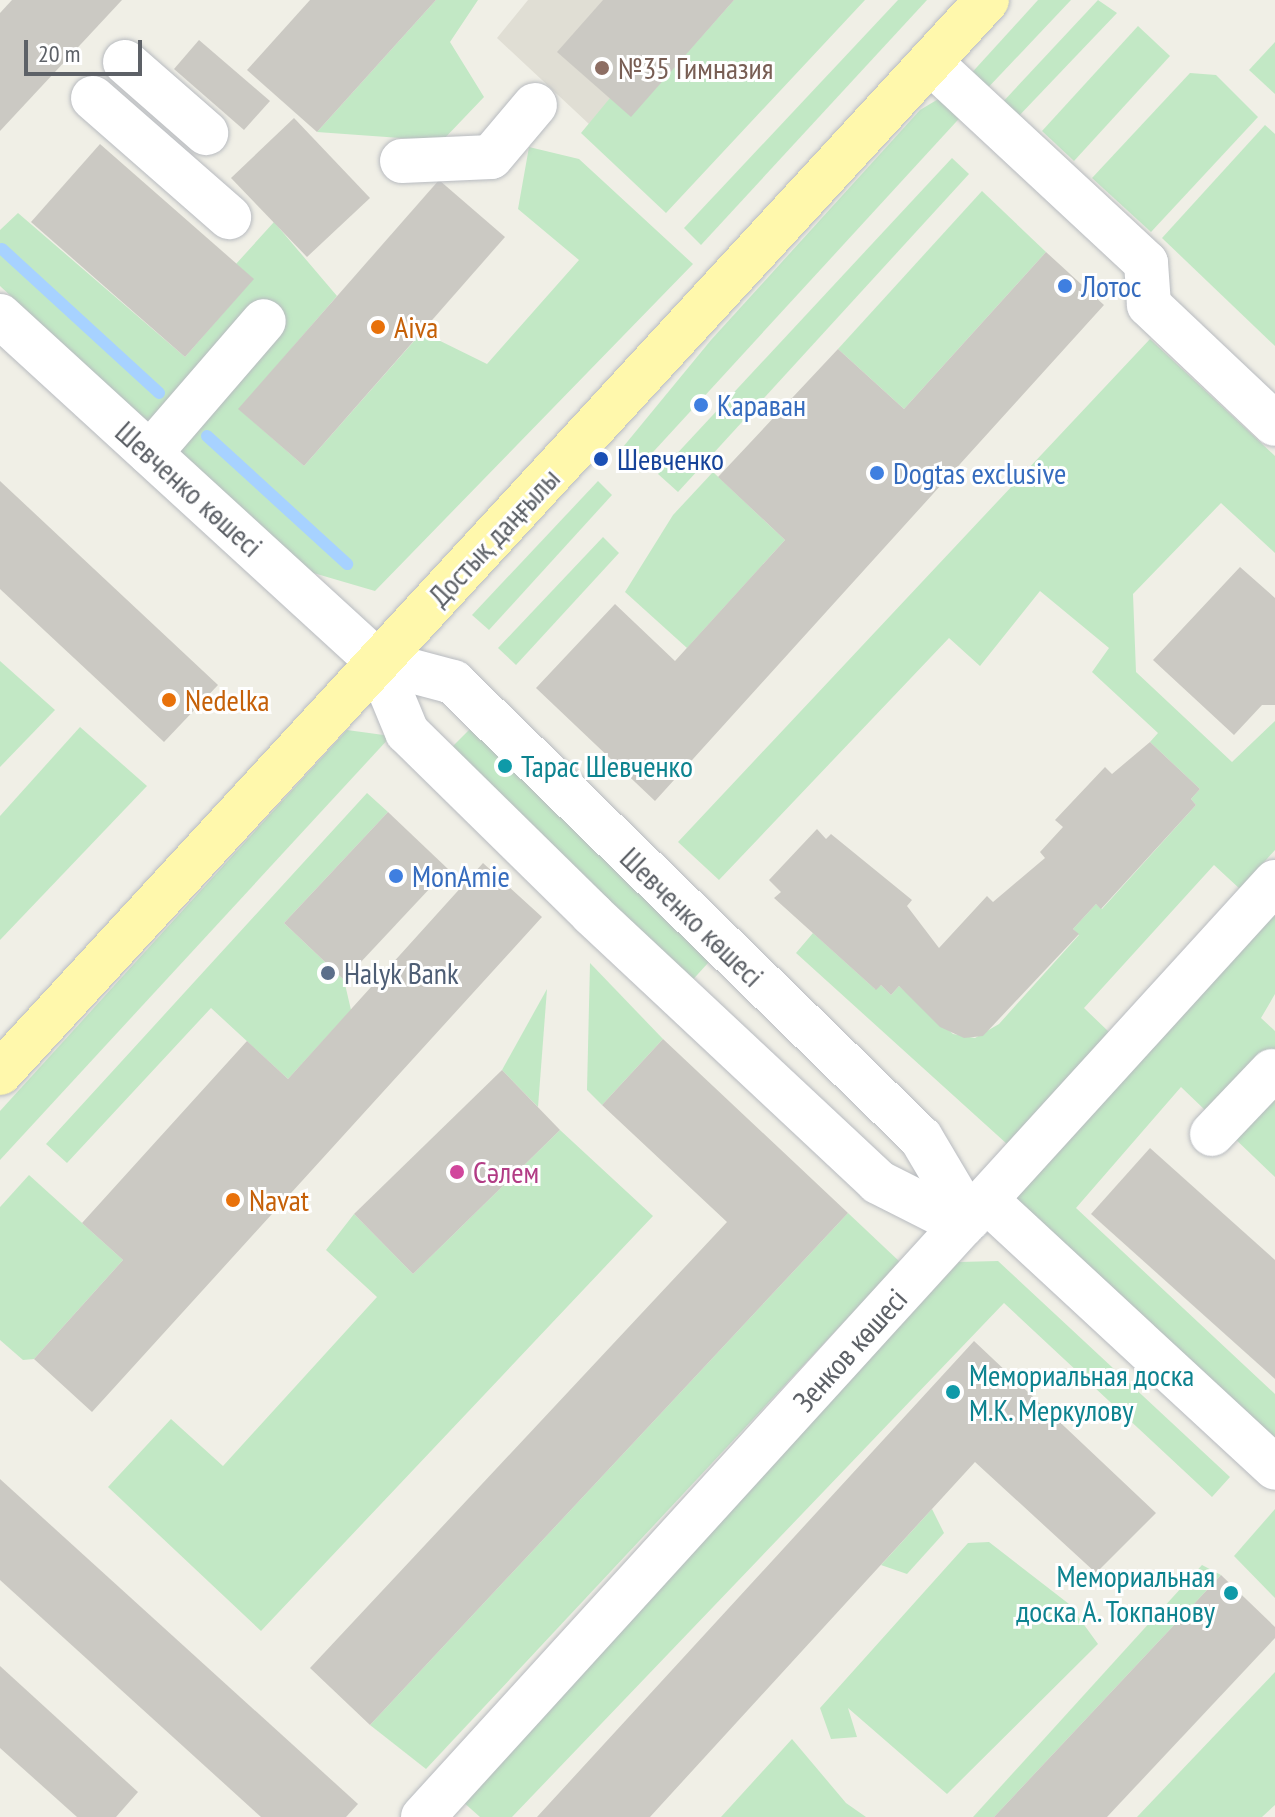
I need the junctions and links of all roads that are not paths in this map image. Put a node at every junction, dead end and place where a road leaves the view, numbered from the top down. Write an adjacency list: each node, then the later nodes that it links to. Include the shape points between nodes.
1 (987, 0): 3 (main road, Достық даңғылы)
2 (125, 62): 6 (street)
3 (930, 62): 11 (street, via 1146,263 1149,305); 13 (main road, Достық даңғылы)
4 (93, 98): 8 (street)
5 (535, 105): 7 (street, via 491,157)
6 (206, 133)
7 (402, 161)
8 (229, 217)
9 (0, 316): 12 (street, Шевченко көшесі)
10 (264, 321): 12 (street)
11 (1275, 424)
12 (150, 453): 13 (street, Шевченко көшесі)
13 (378, 662): 16 (main road, Достық даңғылы); 18 (street, Шевченко көшесі, via 453,682 921,1138); 18 (street, Шевченко көшесі, via 407,732 878,1182)
14 (1275, 882): 18 (street, Зенков көшесі)
15 (1272, 1071): 17 (street)
16 (0, 1073)
17 (1212, 1134)
18 (972, 1215): 19 (street, Шевченко көшесі); 20 (street, Зенков көшесі)
19 (1275, 1468)
20 (423, 1817)

